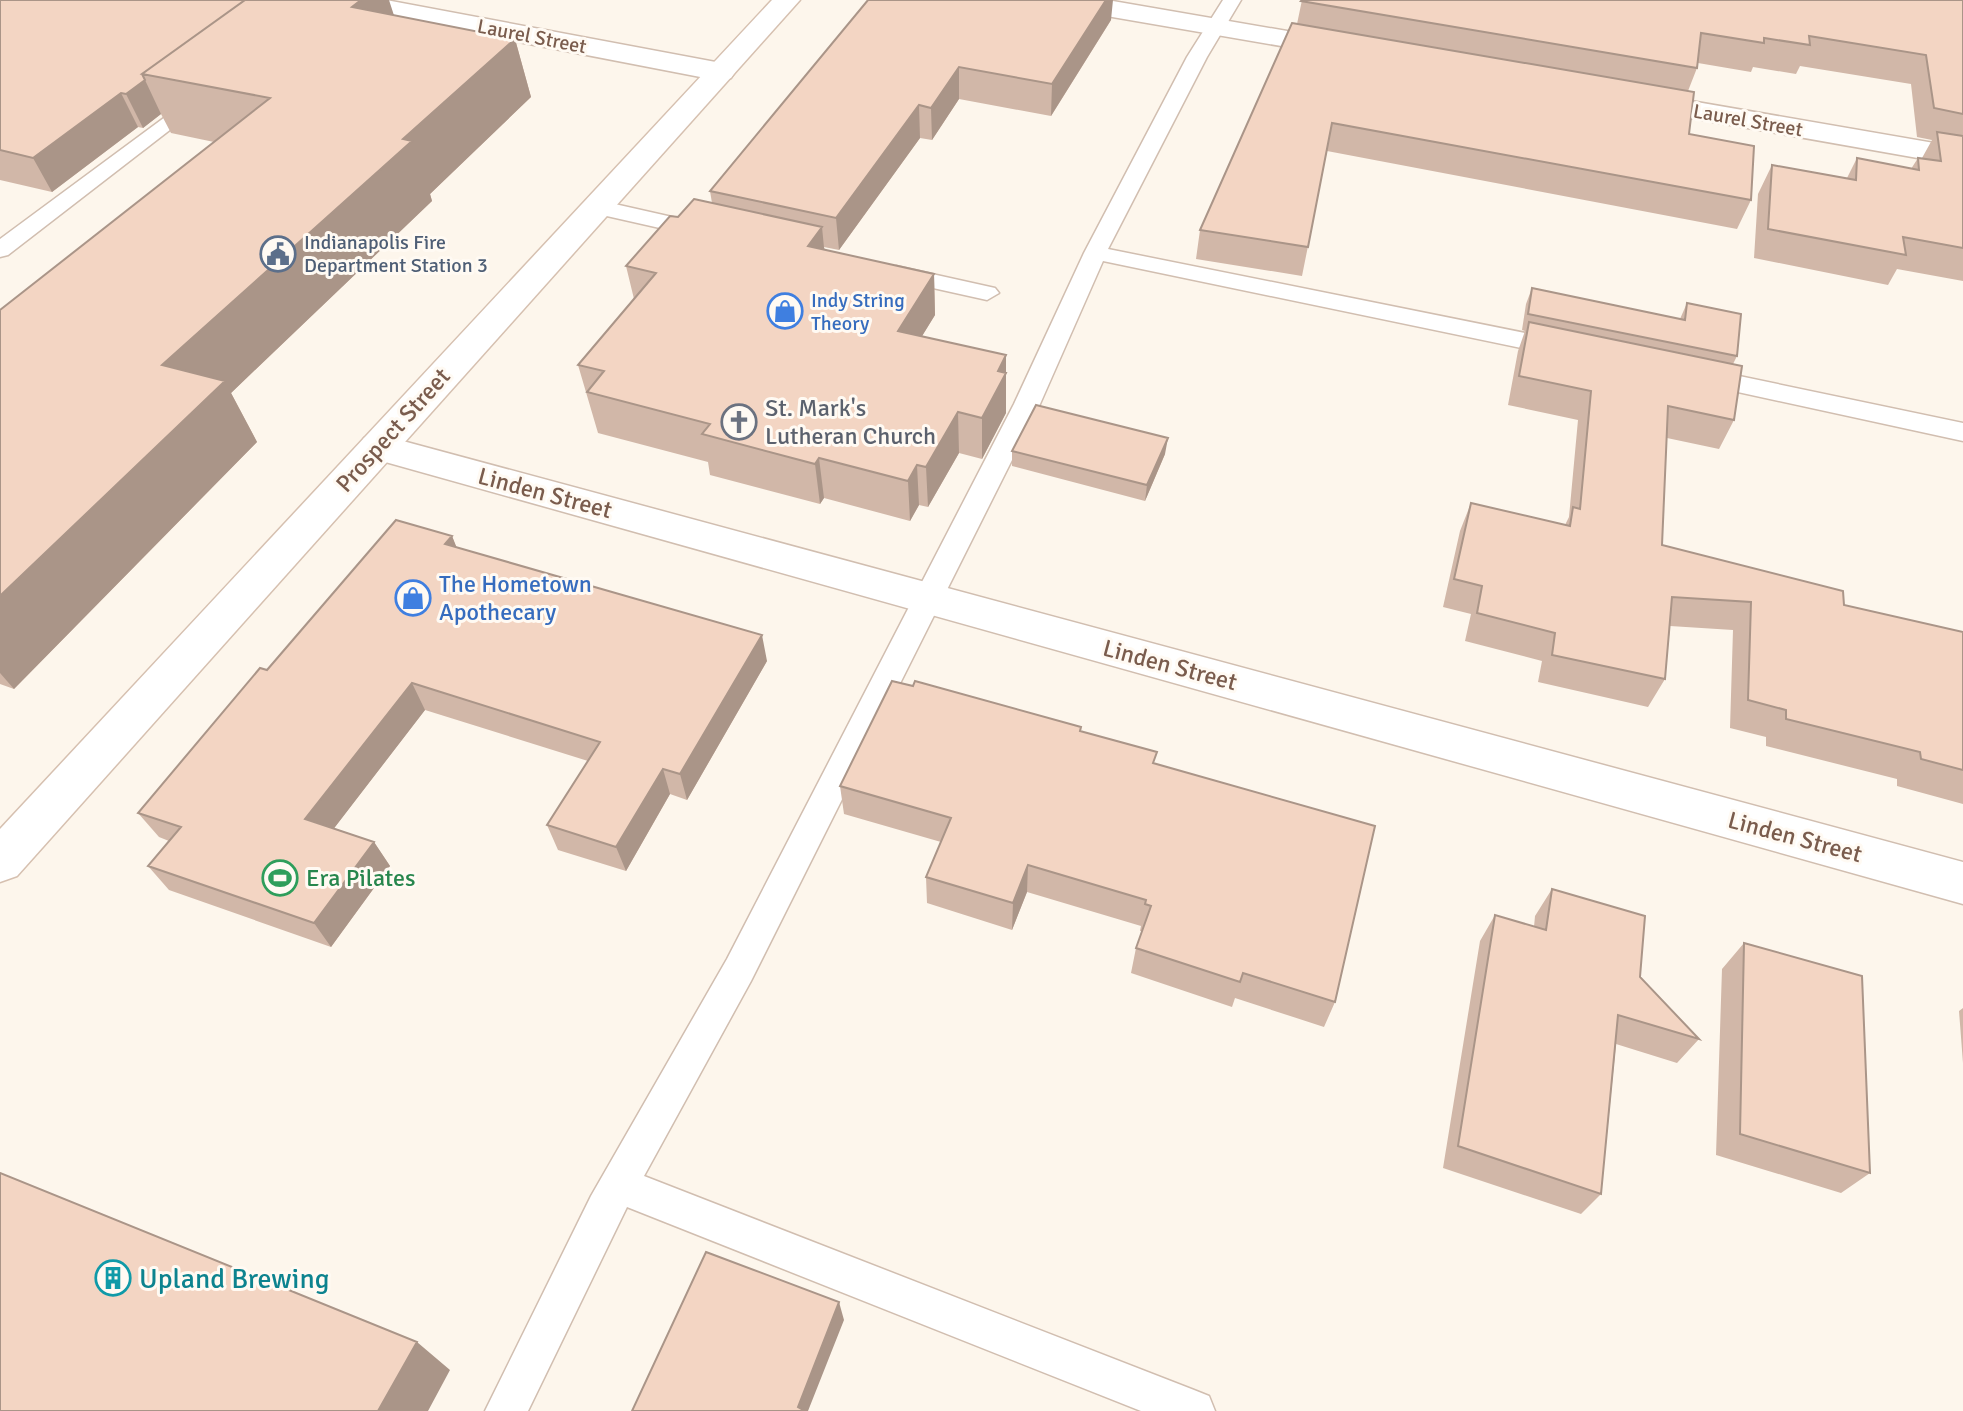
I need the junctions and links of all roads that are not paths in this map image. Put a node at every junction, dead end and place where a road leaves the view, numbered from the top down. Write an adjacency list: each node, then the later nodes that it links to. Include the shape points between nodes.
1 (787, 0): 7 (street, Prospect Street)
2 (1060, 0): 5 (street)
3 (1232, 0): 5 (lane)
4 (331, 2): 7 (street, Laurel Street)
5 (1217, 27): 6 (street); 14 (lane)
6 (1374, 54)
7 (721, 72): 11 (street, Prospect Street)
8 (215, 87): 13 (lane)
9 (1609, 96): 10 (street, Laurel Street)
10 (1963, 157)
11 (597, 207): 12 (lane); 20 (street, Prospect Street)
12 (729, 236)
13 (0, 250)
14 (1095, 253): 17 (lane); 21 (lane, via 1027,404)
15 (881, 269): 16 (lane)
16 (987, 293)
17 (1580, 352)
18 (1674, 371): 19 (lane)
19 (1963, 432)
20 (377, 447): 21 (street, Linden Street); 22 (street, Prospect Street)
21 (928, 598): 23 (street, Linden Street); 24 (lane, via 739,970)
22 (0, 862)
23 (1963, 883)
24 (621, 1186): 25 (lane); 26 (lane)
25 (506, 1411)
26 (1194, 1411)

